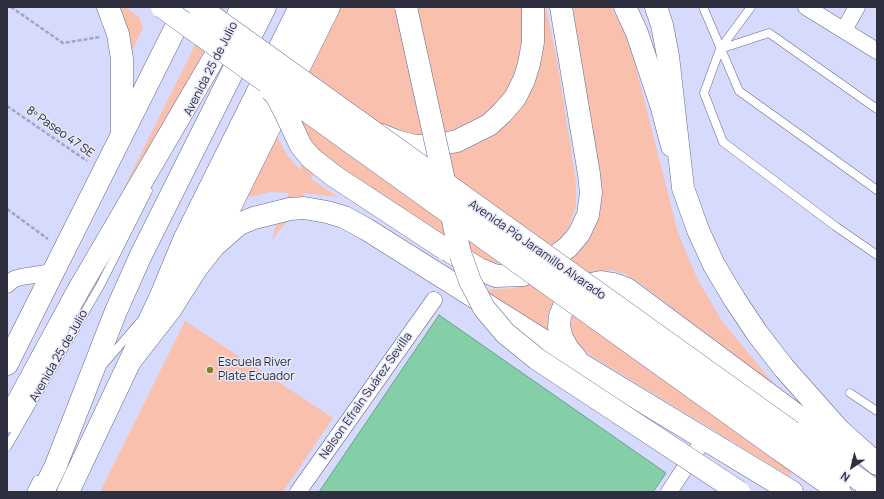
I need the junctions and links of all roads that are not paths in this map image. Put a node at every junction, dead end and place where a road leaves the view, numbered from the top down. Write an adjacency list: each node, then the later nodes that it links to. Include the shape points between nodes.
1 (108, 7): 25 (main road, via 118,34 122,59)
2 (162, 7): 22 (main road, Avenida Pío Jaramillo Alvarado, bridge)
3 (186, 7): 25 (main road)
4 (199, 7): 24 (main road, Avenida Pío Jaramillo Alvarado, bridge)
5 (265, 7): 39 (main road, Avenida 25 de Julio, via 141,255)
6 (300, 7): 34 (main road, Avenida 25 de Julio, via 184,240)
7 (315, 7): 34 (lane, Avenida 25 de Julio, via 197,243 182,269)
8 (329, 7): 31 (main road, via 230,207)
9 (406, 7): 54 (main road, bridge, via 460,253 470,282 484,308 505,333 537,359)
10 (534, 7): 24 (main road, bridge, via 533,42 524,80 502,114 489,125 457,141 415,146)
11 (561, 7): 22 (main road, bridge, via 589,174 591,193 588,215 568,247 544,265 523,275 496,276 479,269 334,176 311,158 301,146 276,95)
12 (626, 7): 28 (main road, via 637,32 659,101)
13 (656, 7): 28 (main road, via 668,56)
14 (703, 7): 20 (lane)
15 (751, 7): 20 (lane)
16 (806, 7): 19 (street)
17 (857, 7): 19 (street)
18 (240, 13): 26 (lane, Avenida 25 de Julio); 41 (main road, Avenida 25 de Julio, via 78,289)
19 (844, 30): 21 (street)
20 (720, 48): 23 (lane, via 769,33); 29 (lane, via 739,91); 30 (lane, via 704,93 723,142)
21 (877, 51)
22 (259, 77): 56 (main road, Avenida Pío Jaramillo Alvarado, bridge)
23 (877, 109)
24 (369, 130): 57 (main road, Avenida Pío Jaramillo Alvarado, bridge)
25 (122, 135): 32 (main road)
26 (165, 158)
27 (151, 186): 46 (lane, Avenida 25 de Julio, via 101,284)
28 (683, 188): 47 (main road, via 714,266 757,333 839,430)
29 (877, 190)
30 (877, 255)
31 (196, 269): 36 (main road, via 170,310); 38 (main road, via 214,246 239,224 254,218 304,208 344,216)
32 (53, 272): 33 (street, via 21,277); 37 (main road); 41 (main road)
33 (7, 285)
34 (160, 298): 36 (main road, Avenida 25 de Julio); 39 (lane, Avenida 25 de Julio)
35 (434, 300): 52 (street, Nelson Efraìn Suárez Sevilla)
36 (131, 360): 48 (main road); 51 (main road, Avenida 25 de Julio)
37 (7, 364)
38 (584, 366): 45 (main road); 49 (main road, via 568,350 562,338 560,316 572,294 580,288 601,282 614,284 627,289)
39 (88, 383): 48 (main road, Avenida 25 de Julio)
40 (850, 393): 42 (lane)
41 (17, 402): 43 (main road, Avenida 25 de Julio); 44 (lane, Avenida 25 de Julio)
42 (877, 411)
43 (7, 422)
44 (7, 431)
45 (704, 439): 53 (street); 55 (main road)
46 (7, 447)
47 (877, 464)
48 (49, 469): 50 (lane, Avenida 25 de Julio)
49 (877, 474)
50 (31, 492)
51 (68, 492)
52 (298, 492)
53 (669, 492)
54 (739, 492)
55 (792, 492)
56 (840, 492)
57 (877, 492)

